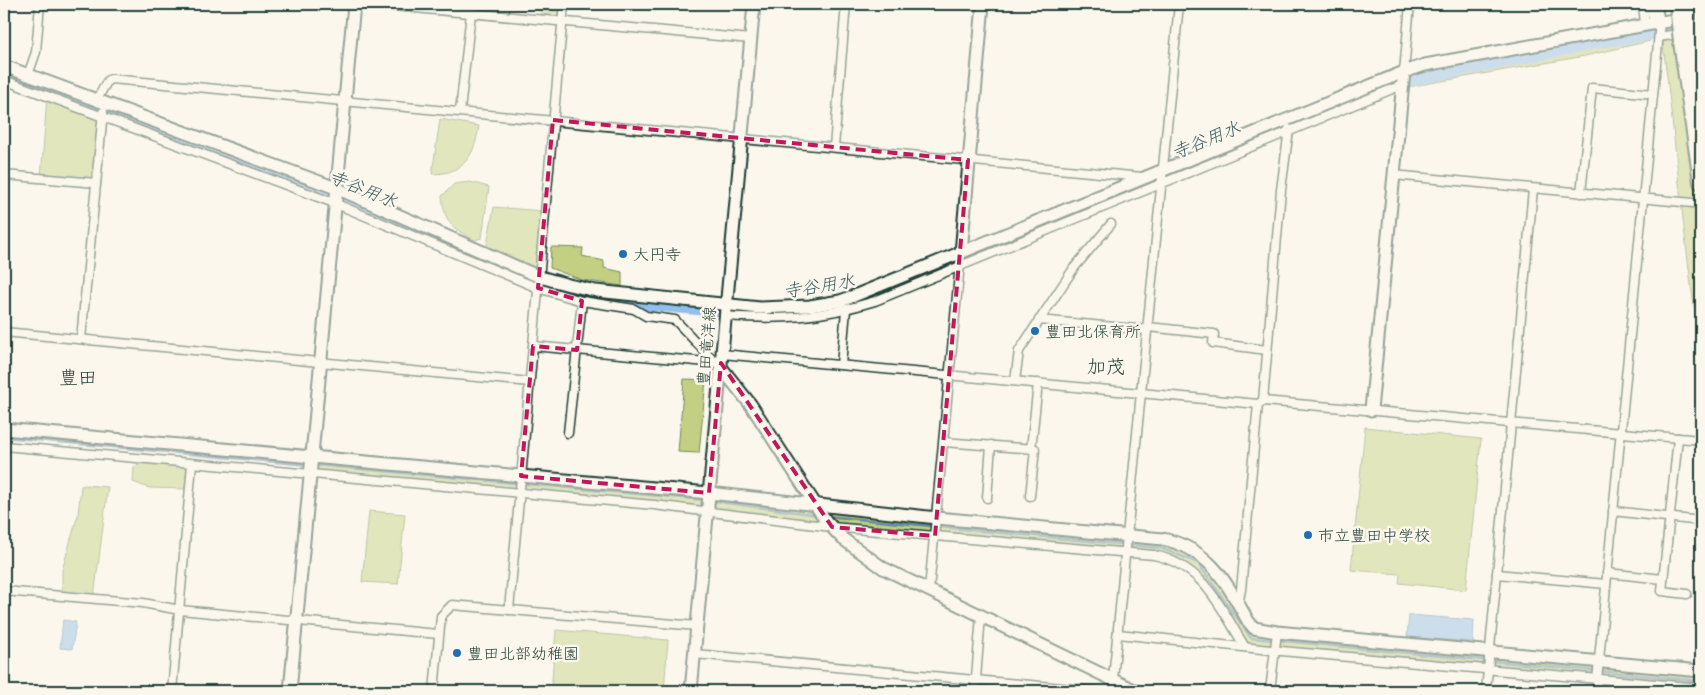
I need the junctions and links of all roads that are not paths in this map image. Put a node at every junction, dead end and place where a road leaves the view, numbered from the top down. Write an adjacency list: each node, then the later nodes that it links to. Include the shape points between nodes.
1 (40, 4): 21 (street, via 36,52)
2 (354, 4): 25 (street)
3 (371, 4): 14 (street)
4 (472, 4): 14 (street)
5 (564, 4): 16 (street)
6 (754, 4): 19 (street, 豊田竜洋線)
7 (846, 4): 32 (street)
8 (983, 4): 33 (street)
9 (1179, 4): 34 (street)
10 (1410, 4): 22 (street)
11 (1643, 4): 17 (street)
12 (1653, 4): 17 (highway)
13 (1682, 4): 18 (highway, bridge)
14 (471, 13): 16 (street); 28 (street)
15 (1701, 15): 17 (street)
16 (563, 20): 19 (street); 29 (street)
17 (1657, 28): 18 (street); 22 (street, via 1425,65); 24 (street)
18 (1691, 37): 26 (highway); 38 (highway)
19 (751, 39): 31 (street, 豊田竜洋線)
20 (4, 66): 21 (street)
21 (28, 75): 27 (street)
22 (1403, 79): 30 (street); 36 (street)
23 (4, 80): 27 (street)
24 (1653, 94): 42 (street, via 1592,88); 44 (street)
25 (344, 101): 27 (street, via 112,79 108,80); 28 (street); 43 (street)
26 (1701, 106)
27 (102, 108): 39 (street); 43 (street)
28 (460, 111): 29 (street)
29 (553, 120): 31 (street); 48 (street)
30 (1289, 126): 34 (street); 40 (street); 58 (street)
31 (741, 139): 32 (street); 51 (street, 豊田竜洋線)
32 (834, 147): 33 (street)
33 (968, 160): 37 (street); 47 (street)
34 (1162, 171): 37 (street); 40 (street)
35 (4, 175): 39 (street)
36 (1393, 175): 41 (street); 68 (street)
37 (1146, 178): 47 (street)
38 (1701, 182)
39 (96, 183): 55 (street)
40 (1161, 183): 47 (street); 53 (street)
41 (1533, 189): 42 (street); 69 (street)
42 (1581, 193): 44 (street)
43 (335, 196): 48 (street); 59 (street)
44 (1643, 199): 45 (street); 71 (street)
45 (1693, 203)
46 (1111, 224): 52 (street, via 1074,268)
47 (960, 260): 50 (street, via 875,302); 51 (street, via 840,301 792,308); 62 (street)
48 (539, 283): 49 (street); 51 (street); 56 (street)
49 (582, 301): 57 (street); 60 (street, via 634,309 646,316 675,320)
50 (846, 310): 51 (street, via 795,319); 61 (street)
51 (725, 311): 60 (street, 豊田竜洋線)
52 (1039, 320): 53 (street); 63 (street, via 1019,351)
53 (1148, 329): 58 (street, via 1214,334 1213,343); 66 (street)
54 (4, 332): 55 (street)
55 (81, 339): 59 (street)
56 (533, 346): 57 (street); 64 (street)
57 (577, 350): 60 (street); 72 (street)
58 (1267, 350): 67 (street)
59 (320, 362): 64 (street); 79 (street)
60 (720, 362): 61 (street); 84 (street, 豊田竜洋線); 87 (street)
61 (841, 365): 62 (street)
62 (950, 376): 63 (street); 75 (street)
63 (1015, 381): 65 (street)
64 (530, 382): 82 (street)
65 (1038, 383): 66 (street); 78 (street)
66 (1142, 392): 67 (street); 94 (street)
67 (1260, 402): 68 (street); 104 (street)
68 (1371, 410): 69 (street)
69 (1510, 423): 71 (street); 98 (street)
70 (4, 429): 79 (street)
71 (1621, 433): 73 (street); 89 (street)
72 (568, 434)
73 (1678, 438): 74 (street); 91 (street)
74 (1701, 440)
75 (944, 442): 77 (street); 90 (street)
76 (4, 446): 80 (street)
77 (991, 446): 78 (street); 86 (street)
78 (1030, 449): 85 (street, via 1035,449)
79 (312, 457): 81 (street); 82 (street)
80 (192, 464): 81 (street); 105 (street)
81 (311, 474): 83 (street); 109 (street)
82 (521, 476): 83 (street); 84 (street)
83 (520, 493): 88 (street); 106 (street)
84 (709, 495): 87 (street); 88 (street, 豊田竜洋線)
85 (1030, 496)
86 (987, 498)
87 (814, 504): 90 (street); 93 (street)
88 (708, 511): 93 (street); 110 (street, 豊田竜洋線)
89 (1613, 511): 91 (street); 97 (street)
90 (937, 518): 94 (street); 95 (street)
91 (1669, 518): 92 (street); 99 (street)
92 (1701, 521)
93 (832, 527): 95 (street); 101 (street, via 883,568)
94 (1128, 535): 96 (street); 104 (street, via 1181,543 1195,550 1219,572)
95 (935, 536): 96 (street); 101 (street)
96 (1126, 552): 108 (street, via 1154,555 1181,564 1195,573); 113 (street)
97 (1607, 573): 99 (street); 100 (street)
98 (1497, 574): 100 (street); 116 (street)
99 (1663, 579): 103 (street, via 1662,591)
100 (1606, 584): 118 (street)
101 (929, 590): 107 (street)
102 (4, 591): 105 (street)
103 (1687, 594)
104 (1240, 607): 108 (street); 111 (street, via 1254,628)
105 (180, 610): 109 (street); 125 (street)
106 (509, 610): 110 (street); 112 (street, via 452,605 441,616)
107 (981, 615): 122 (street); 123 (street)
108 (1228, 619): 114 (street)
109 (297, 621): 112 (street); 126 (street)
110 (697, 626): 117 (street, 豊田竜洋線)
111 (1277, 632): 115 (street); 116 (street)
112 (438, 634): 127 (street)
113 (1118, 634): 114 (street); 123 (street)
114 (1244, 647): 115 (street)
115 (1275, 650): 119 (street); 132 (street)
116 (1490, 652): 118 (street); 119 (street)
117 (695, 654): 122 (street); 128 (street, 豊田竜洋線)
118 (1598, 662): 120 (street); 121 (street)
119 (1488, 669): 121 (street); 133 (street)
120 (1701, 671)
121 (1597, 679): 124 (street); 134 (street)
122 (976, 681): 129 (street); 130 (street)
123 (1117, 685): 131 (street)
124 (1701, 688)
125 (172, 691)
126 (290, 691)
127 (434, 691)
128 (691, 691)
129 (975, 691)
130 (1095, 691)
131 (1136, 691)
132 (1270, 691)
133 (1486, 691)
134 (1596, 691)

